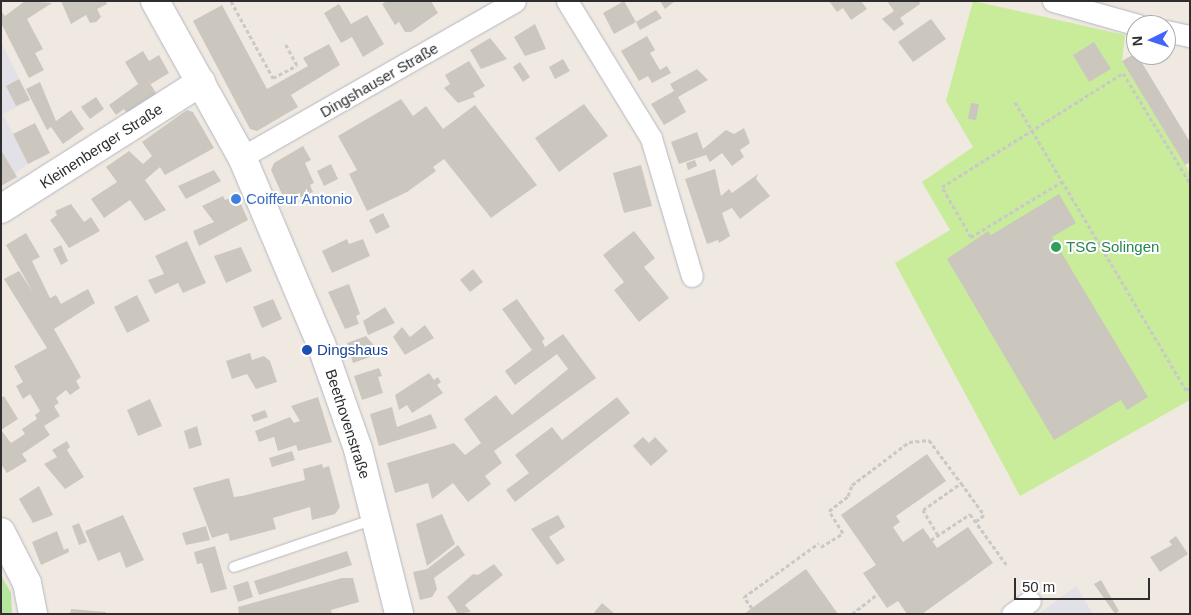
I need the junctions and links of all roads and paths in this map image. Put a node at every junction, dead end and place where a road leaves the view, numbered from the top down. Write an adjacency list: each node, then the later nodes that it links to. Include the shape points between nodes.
1 (155, 1): 10 (main road, Beethovenstraße)
2 (231, 1): 9 (path, via 272,78 297,65)
3 (515, 1): 13 (street, Dingshauser Straße)
4 (567, 1): 17 (street, via 651,138)
5 (1061, 2): 6 (street)
6 (1126, 21)
7 (1176, 33): 8 (street)
8 (1190, 36)
9 (284, 42)
10 (201, 82): 13 (main road, Beethovenstraße); 16 (main road, Kleinenberger Straße)
11 (1015, 102): 12 (path)
12 (1032, 130): 14 (path); 14 (path, via 942,188 971,237); 15 (path, via 1123,73)
13 (242, 157): 20 (main road, Beethovenstraße, via 346,410)
14 (1063, 181): 18 (path, via 1186,390)
15 (1190, 183)
16 (1, 209)
17 (692, 276)
18 (1190, 388)
19 (961, 483): 21 (path, via 984,515); 23 (path, via 923,510); 26 (path, via 929,440 909,442 852,485 848,496 829,511 843,532)
20 (375, 519): 28 (lane); 33 (main road, Beethovenstraße)
21 (975, 522): 23 (path, via 970,514); 27 (path)
22 (1, 532): 32 (main road, via 27,583)
23 (938, 535): 24 (path)
24 (931, 540)
25 (819, 543): 31 (path, via 744,597)
26 (822, 547)
27 (1006, 564)
28 (234, 567)
29 (878, 594): 34 (path)
30 (1030, 601): 35 (street)
31 (752, 608)
32 (33, 614)
33 (399, 614)
34 (852, 614)
35 (1012, 614)

